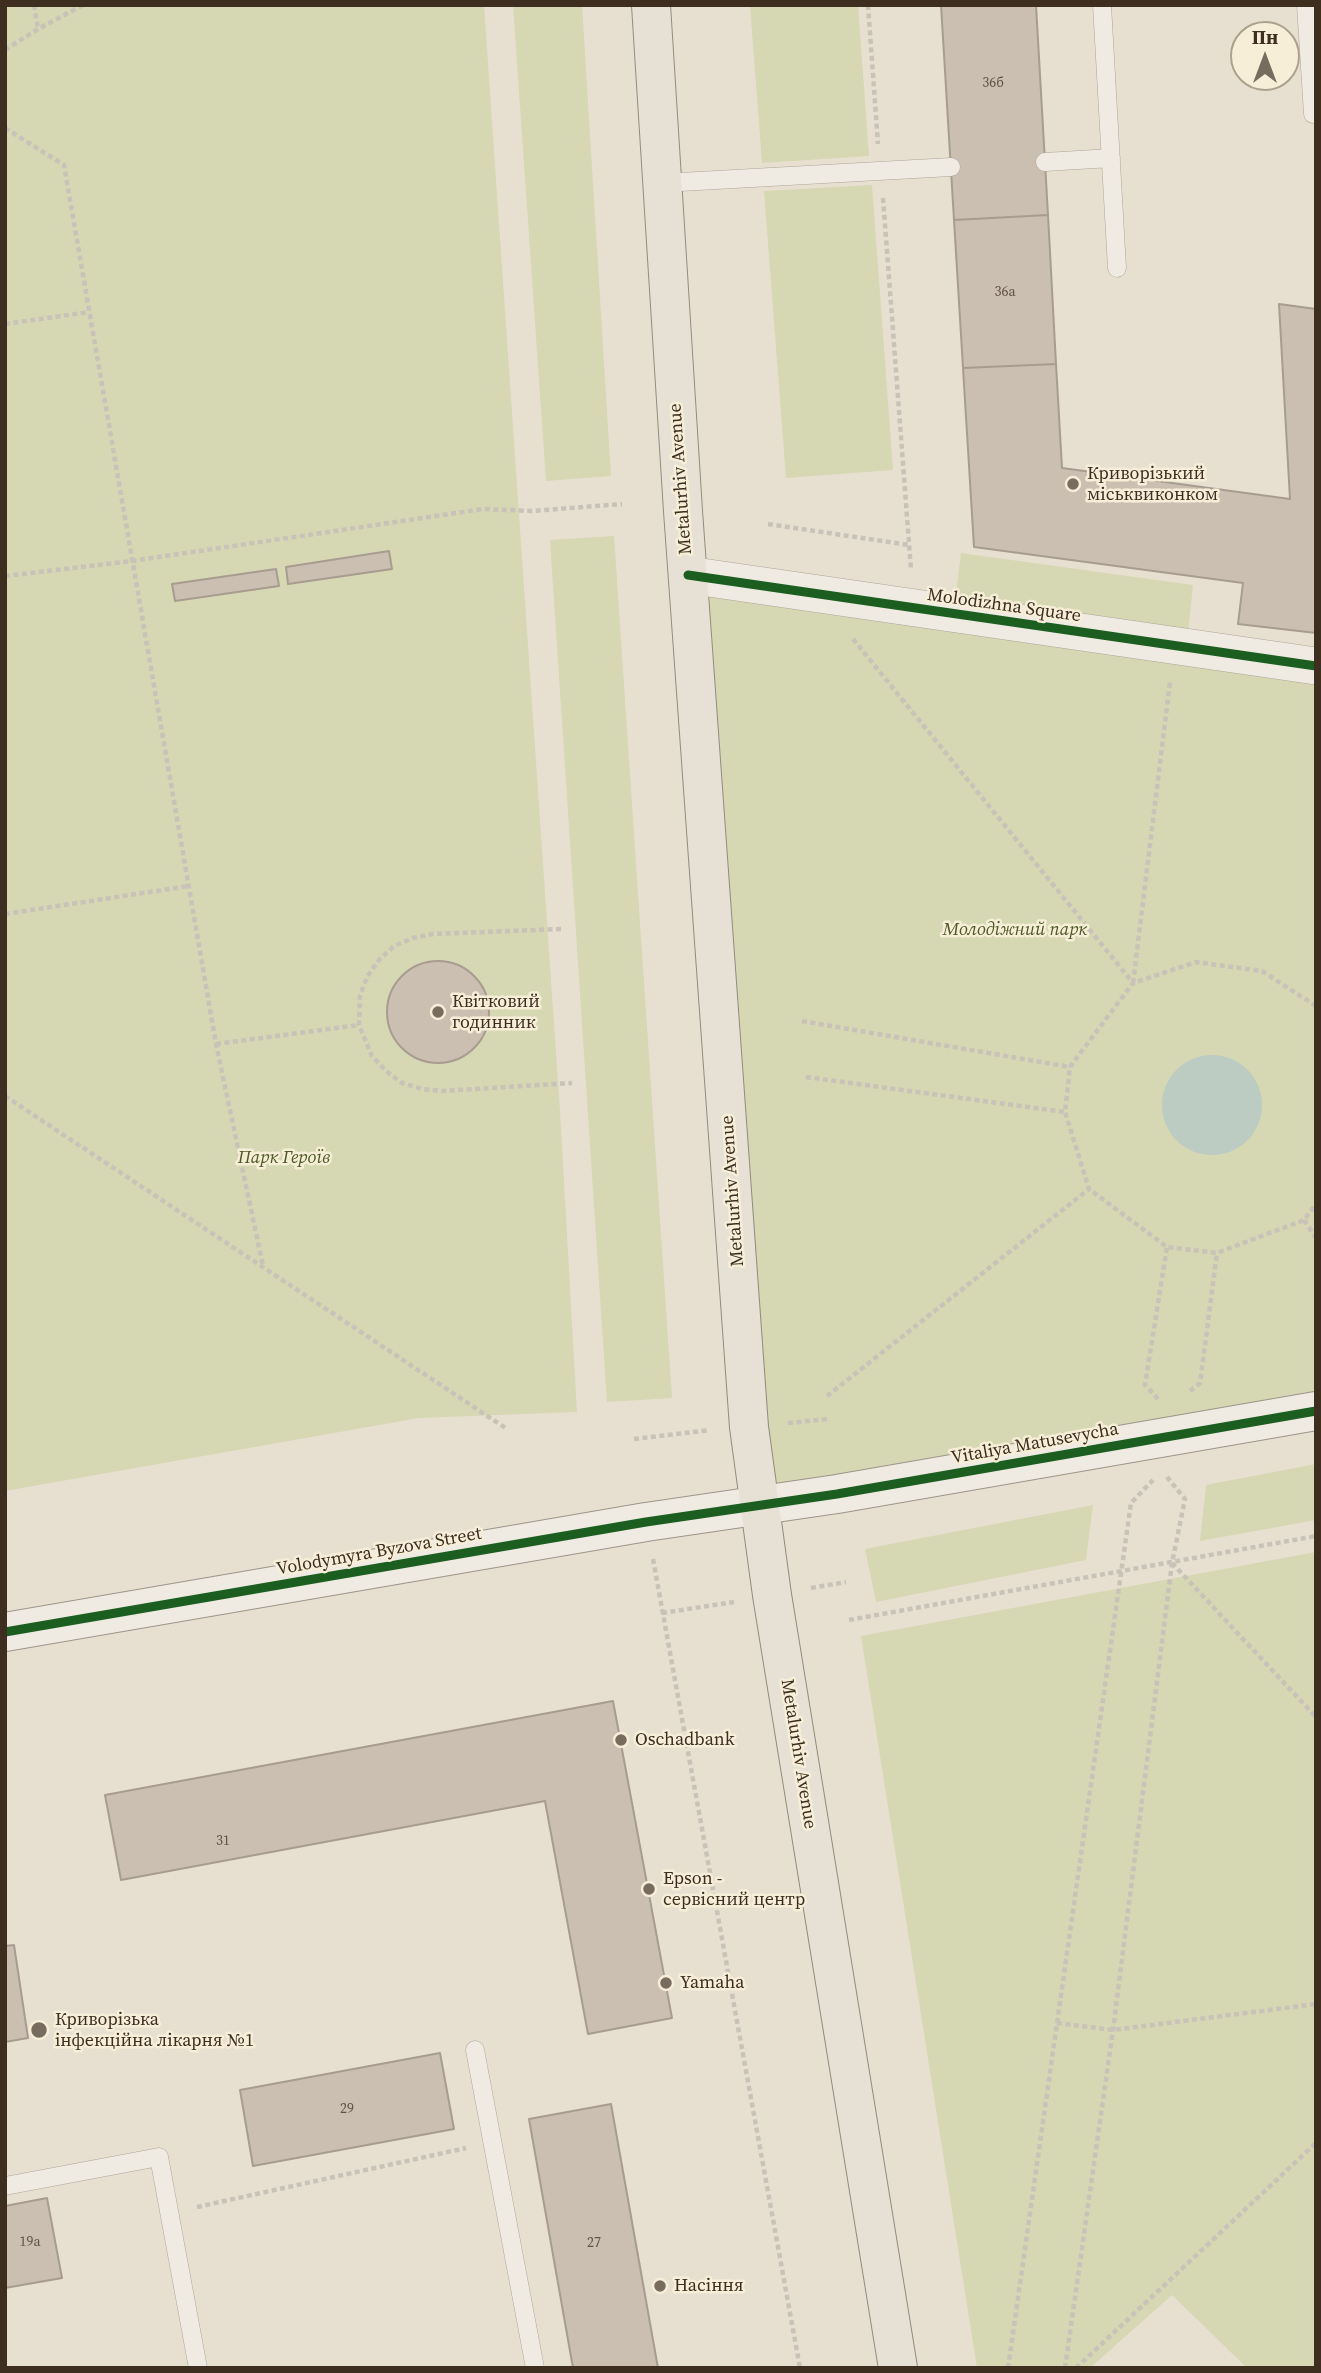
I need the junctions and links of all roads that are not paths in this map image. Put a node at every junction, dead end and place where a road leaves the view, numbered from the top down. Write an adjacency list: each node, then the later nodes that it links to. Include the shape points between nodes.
1 (651, 5): 8 (main road, Metalurhiv Avenue)
2 (1102, 5): 5 (lane)
3 (1306, 5): 4 (lane)
4 (1316, 114)
5 (1111, 158): 6 (lane); 9 (lane)
6 (1045, 162)
7 (951, 167): 8 (lane)
8 (662, 183): 10 (main road, Metalurhiv Avenue)
9 (1117, 268)
10 (688, 575): 11 (street, Molodizhna Square); 13 (main road, Metalurhiv Avenue)
11 (1316, 666)
12 (1316, 1411): 13 (street, Vitaliya Matusevycha)
13 (758, 1506): 14 (street, Volodymyra Byzova Street); 19 (main road, Metalurhiv Avenue)
14 (5, 1632)
15 (475, 2050): 18 (lane)
16 (5, 2186): 17 (lane, via 159,2157)
17 (198, 2368)
18 (535, 2368)
19 (898, 2368)

